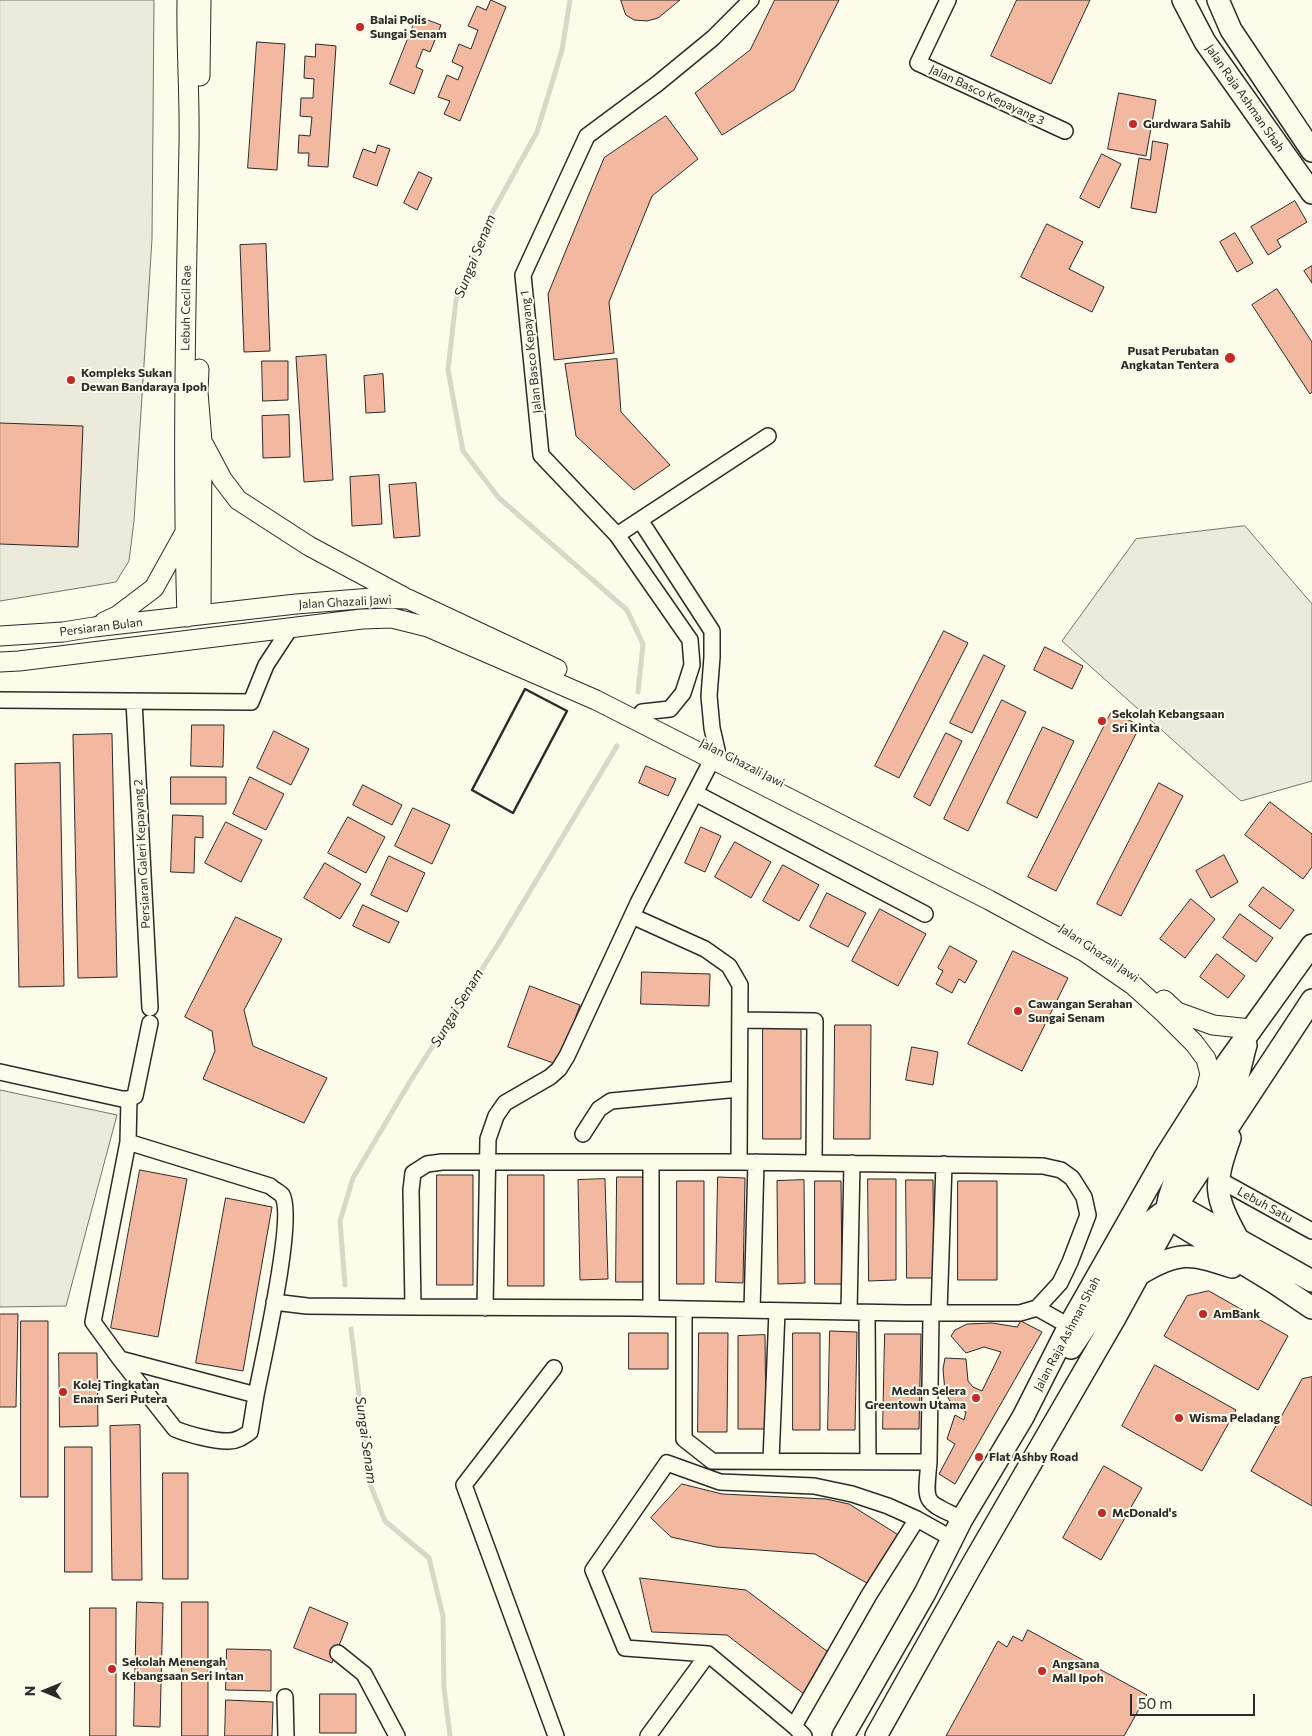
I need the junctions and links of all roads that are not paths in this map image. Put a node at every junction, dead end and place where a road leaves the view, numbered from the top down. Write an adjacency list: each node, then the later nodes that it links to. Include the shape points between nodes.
1 (187, 0): 15 (street, Lebuh Cecil Rae, via 189,142)
2 (201, 0): 13 (street, Lebuh Cecil Rae, via 198,392)
3 (751, 0): 16 (street, Jalan Basco Kepayang 1, via 713,38 587,136 523,275 541,455)
4 (948, 0): 9 (street, Jalan Basco Kepayang 3, via 918,63)
5 (1183, 0): 11 (main road, Jalan Raja Ashman Shah, via 1205,42)
6 (1210, 0): 8 (main road)
7 (1218, 0): 8 (main road, Jalan Raja Ashman Shah)
8 (1231, 30): 10 (main road, Jalan Raja Ashman Shah)
9 (1065, 131)
10 (1312, 151)
11 (1312, 193)
12 (768, 436): 14 (street)
13 (202, 441): 17 (street, via 222,479 238,500 309,546); 18 (street, Lebuh Cecil Rae)
14 (640, 520): 16 (street); 28 (street, via 712,631 710,696)
15 (184, 533): 18 (street, Lebuh Cecil Rae); 20 (street, via 154,588 117,616)
16 (617, 535): 27 (street, Jalan Basco Kepayang 1, via 690,640 692,665 683,693 670,708)
17 (408, 599): 18 (street, Jalan Ghazali Jawi, via 372,598); 27 (street, Jalan Ghazali Jawi)
18 (194, 617): 19 (street, via 215,625 365,610); 20 (street, Persiaran Bulan); 23 (street, via 178,630)
19 (394, 619): 21 (street, Jalan Ghazali Jawi); 28 (street, Jalan Ghazali Jawi, via 428,627 527,669)
20 (94, 627): 22 (street, Persiaran Bulan)
21 (291, 627): 23 (street, Jalan Ghazali Jawi); 26 (street, via 266,665 251,702)
22 (0, 636)
23 (106, 649): 24 (street, Jalan Ghazali Jawi)
24 (0, 662)
25 (0, 700): 26 (street)
26 (134, 700): 39 (street, Persiaran Galeri Kepayang 2, via 150,1015 135,1096)
27 (642, 712): 28 (street, Jalan Ghazali Jawi)
28 (714, 755): 29 (street); 35 (street, Jalan Ghazali Jawi, via 1027,906 1106,954 1177,1012 1213,1025); 38 (street, via 1084,952 1133,985 1166,1014 1206,1060 1210,1074)
29 (695, 793): 30 (street); 31 (street)
30 (924, 914)
31 (632, 916): 34 (street, via 705,949 729,966 740,985); 43 (street, via 559,1069 505,1103 496,1116 488,1139)
32 (1312, 945): 35 (main road, Jalan Raja Ashman Shah)
33 (1312, 1000): 40 (main road)
34 (740, 1020): 37 (street); 47 (street, via 816,1020)
35 (1251, 1029): 38 (main road, Jalan Raja Ashman Shah); 51 (main road, via 1235,1084 1170,1193)
36 (0, 1072): 39 (street)
37 (739, 1089): 41 (street, via 611,1101 599,1109); 45 (street)
38 (1205, 1094): 69 (main road, Jalan Raja Ashman Shah, via 1165,1157)
39 (129, 1099): 42 (street)
40 (1240, 1111): 50 (main road); 51 (main road)
41 (583, 1134)
42 (128, 1142): 57 (street, via 270,1186 282,1196 286,1212); 70 (street, via 93,1322)
43 (487, 1162): 44 (street); 58 (street, via 427,1164 413,1172); 59 (street)
44 (651, 1162): 45 (street); 60 (street)
45 (739, 1162): 46 (street)
46 (756, 1162): 47 (street); 64 (street)
47 (814, 1163): 48 (street)
48 (852, 1163): 49 (street); 66 (street)
49 (944, 1164): 61 (street, via 1043,1166 1061,1170 1072,1178 1084,1197 1088,1215 1060,1283); 68 (street)
50 (1218, 1179): 52 (street, Lebuh Satu); 53 (main road, via 1220,1201)
51 (1171, 1211): 53 (main road); 54 (main road); 56 (main road); 73 (main road, via 1152,1219 1144,1229 1096,1311)
52 (1312, 1232)
53 (1238, 1239): 55 (main road)
54 (1140, 1274): 56 (main road, via 1170,1258 1186,1256 1205,1258); 80 (main road)
55 (1312, 1281)
56 (1275, 1283): 62 (main road)
57 (274, 1302): 58 (street, via 307,1306); 72 (street)
58 (413, 1307): 59 (street)
59 (485, 1308): 60 (street)
60 (651, 1308): 63 (street)
61 (1037, 1308): 68 (street, via 1011,1314); 69 (street)
62 (1312, 1308)
63 (684, 1309): 64 (street); 74 (street, via 684,1439 712,1461)
64 (752, 1310): 65 (street)
65 (777, 1311): 66 (street); 74 (street)
66 (848, 1312): 67 (street)
67 (867, 1313): 68 (street); 75 (street)
68 (935, 1313): 76 (street)
69 (1069, 1326): 73 (main road, Jalan Raja Ashman Shah)
70 (120, 1359): 72 (street); 72 (street, via 175,1429 185,1434 228,1441 242,1438 250,1432)
71 (554, 1368): 88 (street, via 464,1485)
72 (256, 1395)
73 (1023, 1417): 78 (main road, Jalan Raja Ashman Shah)
74 (771, 1461): 75 (street)
75 (868, 1461): 76 (street)
76 (929, 1462): 78 (street, via 927,1498 931,1504)
77 (916, 1519): 79 (street); 83 (street, via 852,1494 814,1486 720,1482 667,1463 593,1570 625,1648); 85 (street, via 845,1638)
78 (962, 1519): 79 (main road, Jalan Raja Ashman Shah)
79 (951, 1538): 81 (main road, Jalan Raja Ashman Shah)
80 (958, 1589): 81 (main road, via 945,1583); 91 (main road)
81 (925, 1593): 90 (main road, Jalan Raja Ashman Shah)
82 (338, 1653): 87 (street, via 364,1674)
83 (708, 1654): 85 (street); 89 (street)
84 (285, 1697): 86 (street)
85 (799, 1731)
86 (286, 1736)
87 (397, 1736)
88 (556, 1736)
89 (648, 1736)
90 (843, 1736)
91 (876, 1736)

